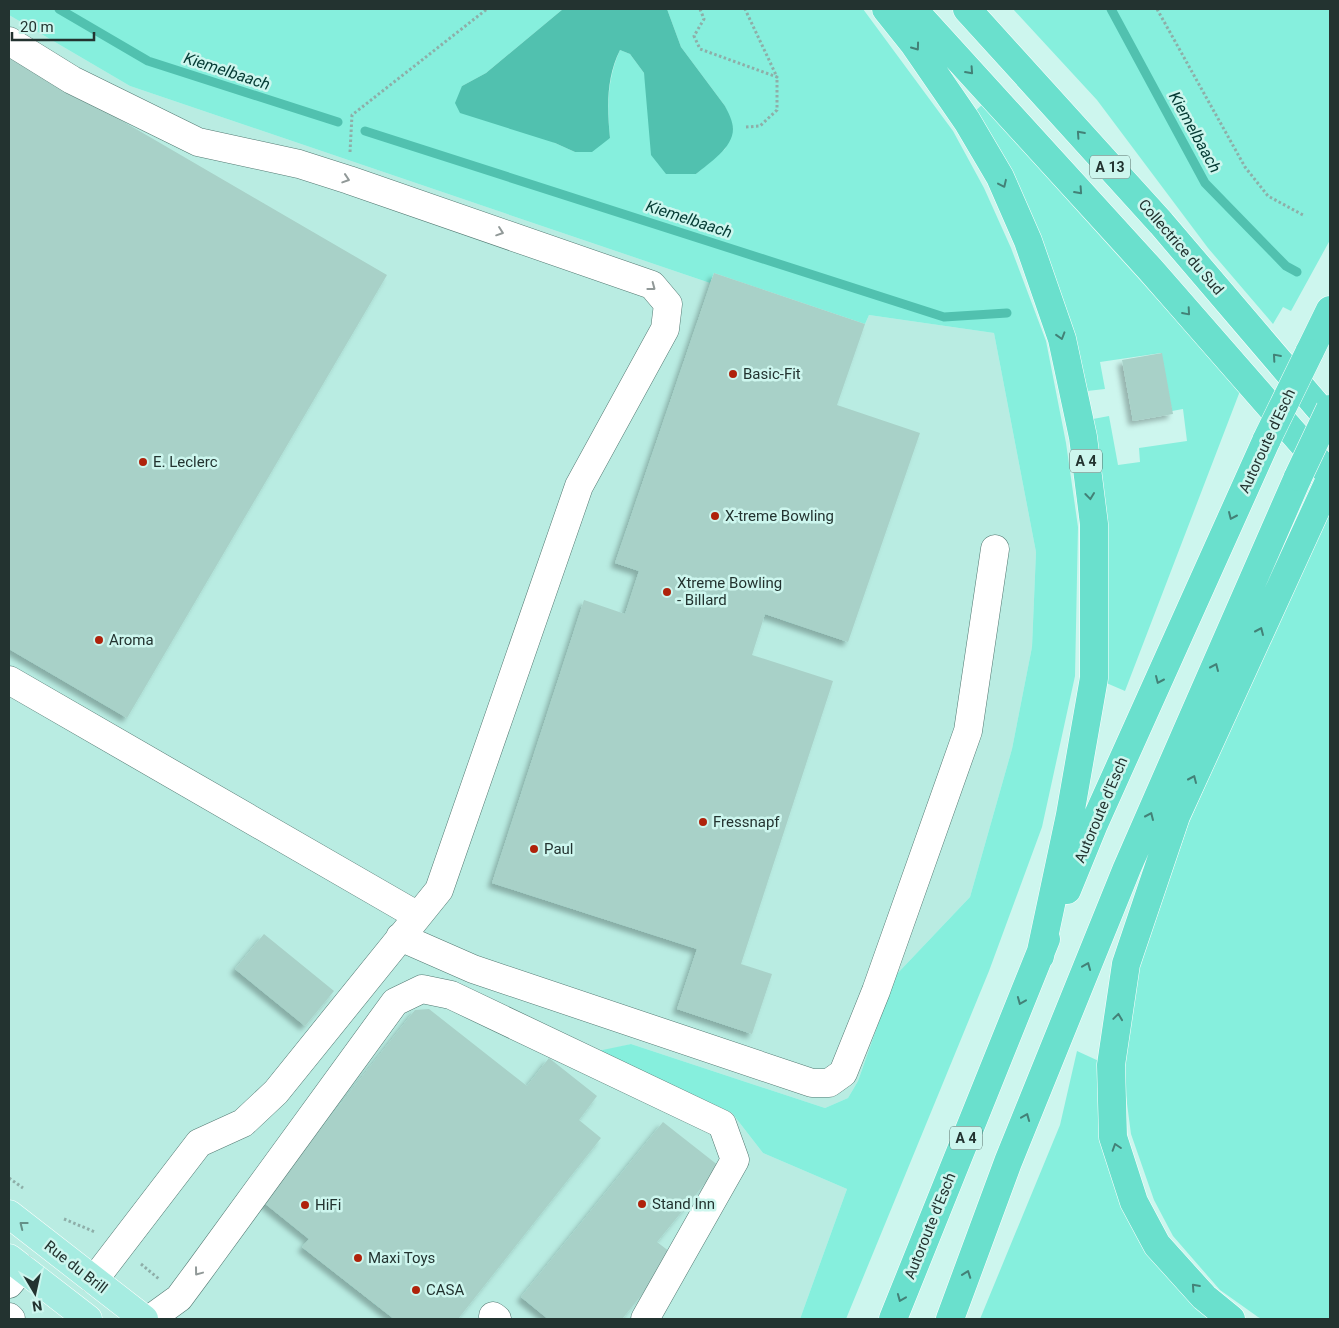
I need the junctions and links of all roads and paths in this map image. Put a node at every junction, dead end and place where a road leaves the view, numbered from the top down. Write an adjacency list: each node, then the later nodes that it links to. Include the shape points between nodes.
1 (487, 9): 11 (path, via 352,115)
2 (700, 9): 9 (path, via 704,19 694,36 700,49)
3 (745, 9): 9 (path)
4 (886, 9): 21 (highway, A 4, one-way to 21, via 967,121 1000,177 1028,241 1062,339 1083,437 1094,524 1094,678 1070,815)
5 (913, 9): 16 (highway, one-way to 16, via 1150,269)
6 (967, 9): 15 (highway, Collectrice du Sud / A 13, one-way to 6, via 1161,223)
7 (1157, 9): 12 (path, via 1245,166 1268,196)
8 (9, 41): 11 (lane, one-way to 11, via 72,80 198,142 299,164)
9 (776, 77): 10 (path, via 777,110 760,126)
10 (746, 127)
11 (349, 180): 19 (lane, one-way to 19, via 652,285 668,304 665,329 579,486 439,890)
12 (1304, 214)
13 (1330, 310): 21 (highway, Autoroute d'Esch / A 4, one-way to 21, bridge, via 1267,439 1094,824)
14 (1330, 409): 30 (highway, one-way to 14, bridge, via 1008,1162 1127,868)
15 (1330, 421)
16 (1327, 485): 31 (highway, one-way to 16, via 1204,1297 1157,1245 1134,1202 1113,1137 1111,1065 1126,964 1176,816)
17 (995, 549): 20 (lane, via 968,731 876,991 843,1073 829,1083 812,1083 473,969)
18 (9, 680): 19 (lane)
19 (418, 916): 20 (lane)
20 (400, 937): 24 (lane, via 276,1092 243,1123 200,1144)
21 (1040, 956): 29 (highway, Autoroute d'Esch / A 4, one-way to 29)
22 (9, 1214): 24 (main road, Rue du Brill, one-way to 22)
23 (13, 1270): 25 (main road)
24 (94, 1280): 26 (main road, Rue du Brill)
25 (88, 1319)
26 (144, 1319)
27 (150, 1319): 28 (lane, one-way to 27, via 734,1160 722,1124 451,995 422,990 395,1002 178,1298)
28 (645, 1319)
29 (893, 1319)
30 (950, 1319)
31 (1231, 1319)

